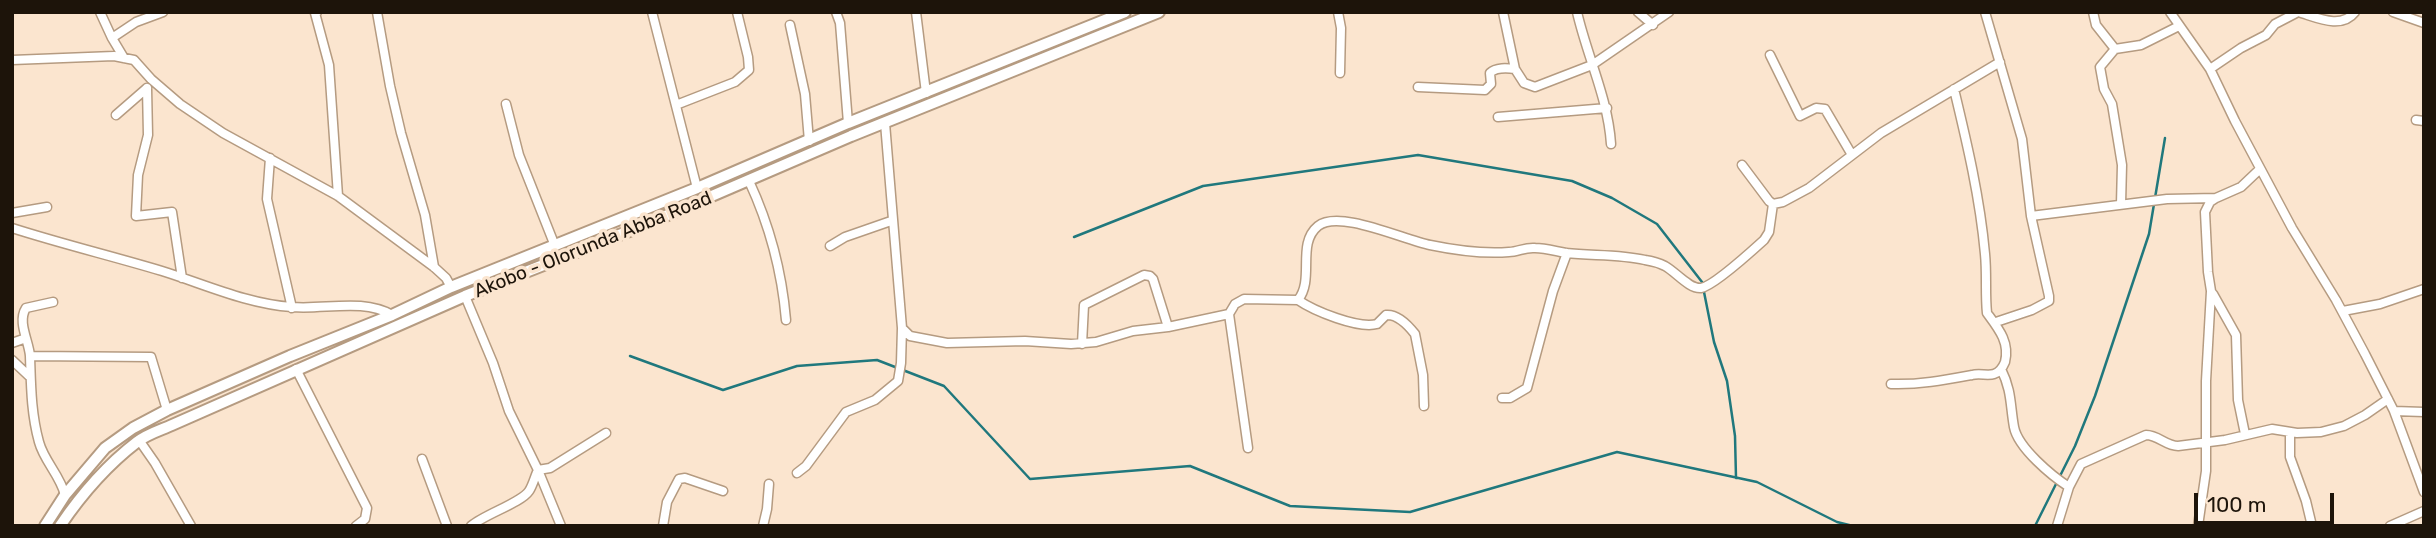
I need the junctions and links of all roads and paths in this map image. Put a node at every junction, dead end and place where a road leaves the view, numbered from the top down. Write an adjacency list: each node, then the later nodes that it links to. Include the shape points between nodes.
1 (100, 12): 25 (street)
2 (163, 12): 25 (street, via 136,22)
3 (317, 12): 55 (street, via 329,65)
4 (377, 12): 69 (street)
5 (652, 12): 41 (street)
6 (737, 12): 41 (street, via 749,70 735,82)
7 (836, 12): 45 (street)
8 (916, 12): 39 (street)
9 (1125, 12): 39 (main road, Akobo - Olorunda Abba Road)
10 (1159, 12): 46 (main road, Akobo - Olorunda Abba Road)
11 (1338, 12): 34 (street)
12 (1503, 12): 32 (street)
13 (1577, 12): 31 (street)
14 (1638, 12): 22 (street)
15 (1669, 12): 22 (street)
16 (1985, 12): 30 (street)
17 (2093, 12): 26 (street, via 2096,25)
18 (2170, 12): 24 (street)
19 (2355, 12): 33 (street, via 2333,22 2298,12)
20 (2393, 12): 21 (street)
21 (2424, 23)
22 (1653, 24): 31 (street)
23 (790, 25): 47 (street, via 805,94)
24 (2179, 26): 26 (street, via 2141,45); 33 (street)
25 (113, 40): 28 (street)
26 (2115, 49): 58 (street, via 2100,67 2112,104 2122,165)
27 (1770, 55): 49 (street, via 1800,116 1825,109)
28 (119, 57): 29 (street); 35 (street, via 134,60)
29 (12, 61)
30 (2000, 62): 38 (street); 62 (street, via 2022,139)
31 (1592, 65): 32 (street, via 1535,88 1524,83); 42 (street)
32 (1515, 69): 37 (street, via 1493,70 1491,85 1485,90)
33 (2210, 69): 52 (street)
34 (1340, 74)
35 (151, 79): 36 (street); 50 (street, via 223,133)
36 (147, 88): 43 (street); 70 (street, via 148,135 138,175 136,216 172,212)
37 (1418, 88)
38 (1954, 89): 49 (street); 84 (street, via 1981,219 1987,313)
39 (926, 93): 45 (main road, Akobo - Olorunda Abba Road)
40 (506, 104): 66 (street, via 519,155)
41 (676, 105): 54 (street)
42 (1607, 108): 44 (street); 48 (street)
43 (116, 115)
44 (1498, 117)
45 (848, 123): 47 (main road, Akobo - Olorunda Abba Road)
46 (885, 123): 53 (main road, Akobo - Olorunda Abba Road); 63 (street)
47 (808, 141): 54 (main road, Akobo - Olorunda Abba Road)
48 (1611, 144)
49 (1852, 155): 57 (street, via 1809,188)
50 (270, 158): 55 (street); 77 (street, via 267,199)
51 (1742, 165): 57 (street)
52 (2260, 169): 56 (street, via 2241,187); 78 (street)
53 (749, 181): 64 (main road, Akobo - Olorunda Abba Road); 83 (street, via 762,208 783,286)
54 (697, 187): 60 (main road, Akobo - Olorunda Abba Road)
55 (338, 196): 69 (street)
56 (2216, 198): 58 (street); 73 (street, via 2205,212)
57 (1773, 204): 68 (street, via 1764,240 1703,287 1692,286 1663,265 1646,260)
58 (2121, 204): 62 (street)
59 (47, 207): 61 (street)
60 (636, 212): 64 (main road); 66 (main road, Akobo - Olorunda Abba Road)
61 (12, 214)
62 (2031, 216): 84 (street, via 2049,301)
63 (891, 221): 67 (street); 86 (street)
64 (642, 226): 74 (main road, Akobo - Olorunda Abba Road)
65 (12, 228): 70 (street)
66 (555, 246): 71 (main road, Akobo - Olorunda Abba Road)
67 (830, 246)
68 (1567, 253): 75 (street, via 1535,248 1510,252 1449,248 1326,221 1308,239 1305,292); 96 (street, via 1527,388)
69 (433, 267): 71 (street)
70 (182, 278): 77 (street)
71 (451, 287): 82 (main road, Akobo - Olorunda Abba Road)
72 (2424, 289): 78 (street)
73 (2211, 292): 104 (street, via 2236,335 2238,400); 106 (street)
74 (465, 296): 92 (main road, Akobo - Olorunda Abba Road); 109 (street, via 509,411)
75 (1298, 300): 81 (street, via 1244,299); 98 (street, via 1368,326 1386,314 1394,315 1412,330 1423,375)
76 (53, 302): 80 (street)
77 (292, 307): 82 (street, via 365,306)
78 (2343, 311): 97 (street)
79 (12, 312): 80 (street)
80 (23, 313): 87 (street)
81 (1228, 314): 85 (street); 107 (street)
82 (392, 315): 99 (main road, Akobo - Olorunda Abba Road)
83 (786, 320)
84 (1996, 322): 93 (street, via 2007,349)
85 (1168, 327): 89 (street); 89 (street, via 1153,279 1144,275 1084,305)
86 (902, 328): 89 (street, via 910,336 947,342); 110 (street, via 898,382 875,400 846,412)
87 (26, 338): 88 (street); 90 (street)
88 (12, 343)
89 (1082, 344)
90 (30, 356): 94 (street); 99 (street, via 151,357)
91 (12, 360): 94 (street)
92 (296, 369): 105 (main road, Akobo - Olorunda Abba Road); 117 (street, via 358,487 367,508)
93 (2001, 369): 95 (street, via 1994,374); 112 (street, via 2020,441)
94 (29, 376): 115 (street, via 39,443)
95 (1891, 384)
96 (1502, 398)
97 (2388, 399): 100 (street); 102 (street, via 2343,426)
98 (1424, 406)
99 (167, 410): 115 (main road, Akobo - Olorunda Abba Road, via 105,448)
100 (2394, 411): 101 (street); 114 (street)
101 (2424, 412)
102 (2290, 432): 104 (street, via 2272,429); 130 (street, via 2290,457)
103 (606, 433): 109 (street, via 550,468)
104 (2245, 434): 106 (street)
105 (139, 440): 119 (main road, Akobo - Olorunda Abba Road, via 96,480); 120 (street)
106 (2205, 441): 112 (street, via 2172,446 2146,435 2081,464); 129 (street)
107 (1248, 448)
108 (422, 459): 123 (street)
109 (538, 470): 124 (street, via 529,492); 125 (street)
110 (797, 473)
111 (769, 484): 127 (street)
112 (2069, 487): 128 (street)
113 (723, 491): 126 (street, via 679,479 667,502)
114 (2424, 492)
115 (65, 495): 118 (main road, Akobo - Olorunda Abba Road)
116 (2424, 511): 131 (street)
117 (365, 519): 121 (street); 122 (street)
118 (45, 526)
119 (60, 526)
120 (191, 526)
121 (356, 526)
122 (373, 526)
123 (447, 526)
124 (471, 526)
125 (561, 526)
126 (663, 526)
127 (762, 526)
128 (2057, 526)
129 (2198, 526)
130 (2312, 526)
131 (2390, 526)

